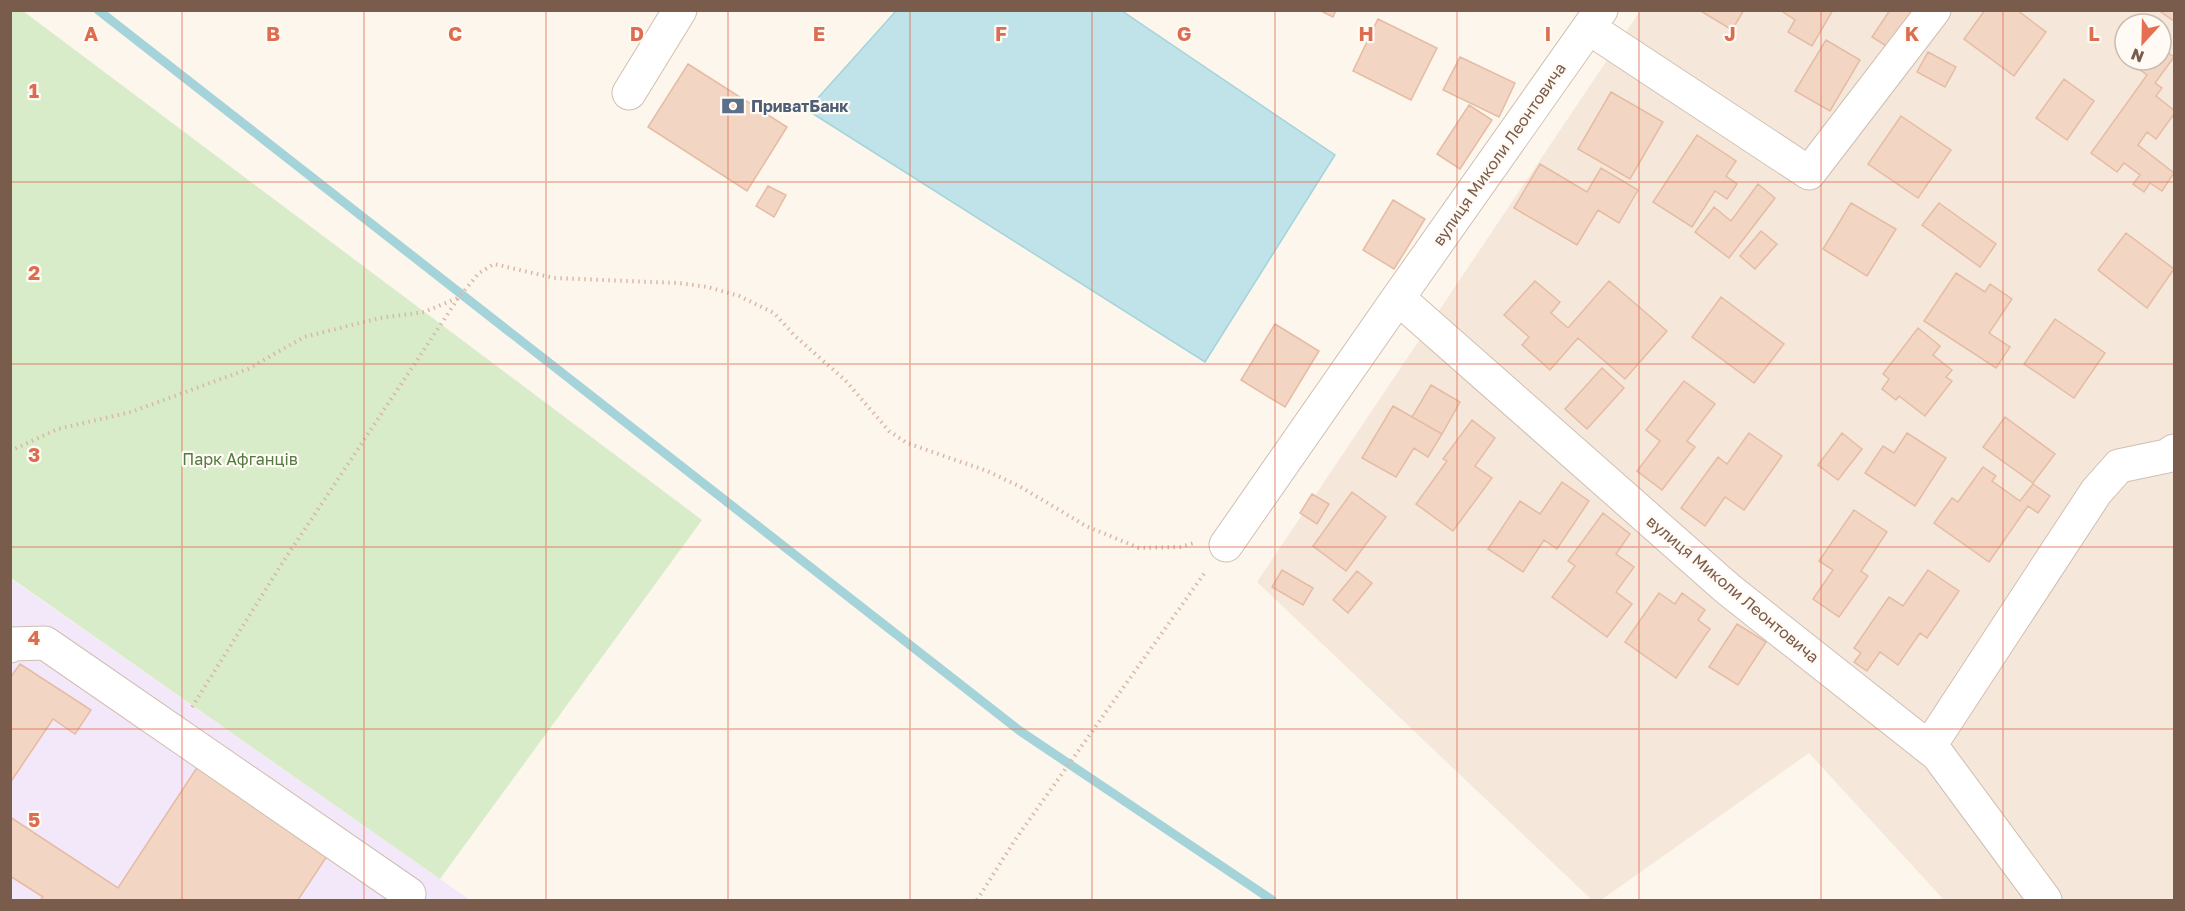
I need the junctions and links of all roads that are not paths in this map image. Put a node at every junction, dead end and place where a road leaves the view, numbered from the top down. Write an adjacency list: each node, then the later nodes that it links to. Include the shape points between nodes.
1 (680, 10): 4 (street)
2 (1934, 10): 3 (street, via 1809,173)
3 (1595, 19): 5 (street, вулиця Миколи Леонтовича)
4 (629, 93)
5 (1398, 298): 7 (street, вулиця Миколи Леонтовича); 9 (street, вулиця Миколи Леонтовича, via 1728,589)
6 (2175, 451): 9 (street, via 2119,466 2096,492)
7 (1231, 538)
8 (10, 646): 10 (street, via 45,643 409,894)
9 (1929, 747): 11 (street, вулиця Миколи Леонтовича)
10 (404, 900)
11 (2045, 900)

